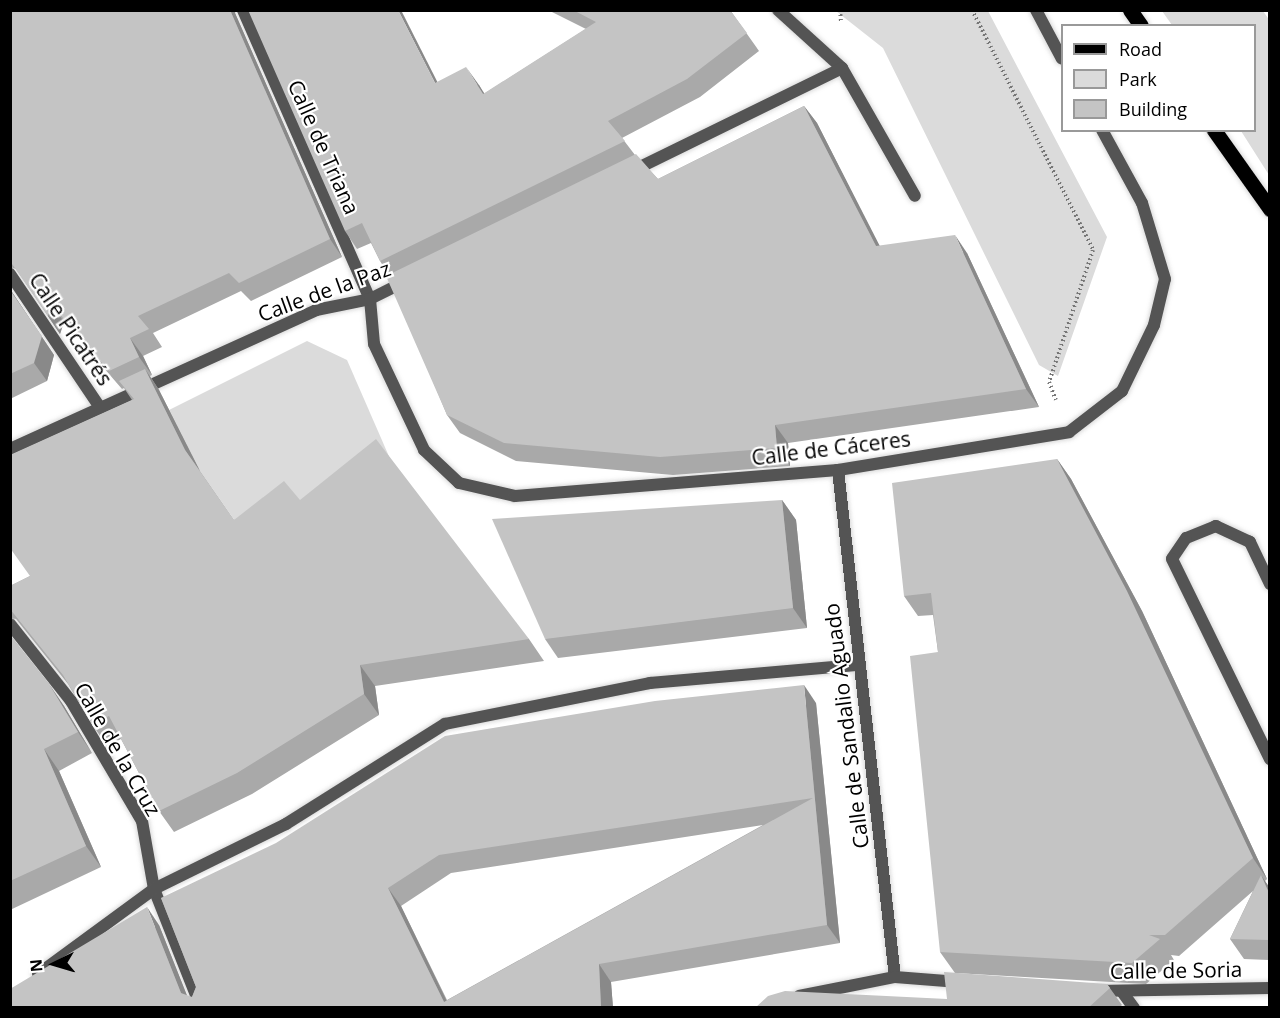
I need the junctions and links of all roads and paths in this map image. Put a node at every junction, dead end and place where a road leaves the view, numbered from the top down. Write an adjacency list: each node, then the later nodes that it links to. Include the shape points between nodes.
1 (243, 10): 16 (street, Calle de Triana)
2 (777, 10): 8 (street)
3 (972, 10): 18 (path, via 1093,250 1049,382)
4 (1036, 10): 7 (street)
5 (1130, 10): 6 (main road)
6 (1140, 24)
7 (1061, 56)
8 (842, 68): 11 (street); 12 (street)
9 (1103, 132): 18 (street, Calle de Cáceres, via 1142,203 1165,279 1154,325 1122,391)
10 (1216, 132): 13 (main road)
11 (616, 178)
12 (915, 196)
13 (1269, 209)
14 (423, 272): 16 (street, Calle de la Paz)
15 (10, 274): 17 (street, Calle Picatrés)
16 (370, 299): 17 (street, Calle de la Paz, via 316,310); 20 (street, Calle de Cáceres, via 374,344 424,450 459,483 515,496)
17 (99, 406): 19 (street, Calle de la Paz)
18 (1069, 432): 20 (street, Calle de Cáceres)
19 (10, 449)
20 (838, 470): 23 (street, Calle de Sandalio Aguado)
21 (1269, 584): 24 (street, via 1250,542 1216,526 1186,538 1172,559)
22 (10, 624): 25 (street, Calle de la Cruz, via 72,701 142,821)
23 (856, 665): 25 (street, via 650,683 445,724 286,824); 26 (street, Calle de Sandalio Aguado)
24 (1269, 759)
25 (154, 889): 27 (street); 33 (street, Calle de la Cruz)
26 (896, 977): 28 (street); 32 (street)
27 (30, 981)
28 (975, 983)
29 (1269, 988): 31 (street, Calle de Soria)
30 (1078, 990): 31 (street, Calle de Soria)
31 (1124, 993): 34 (street)
32 (781, 999)
33 (201, 1008)
34 (1134, 1008)

